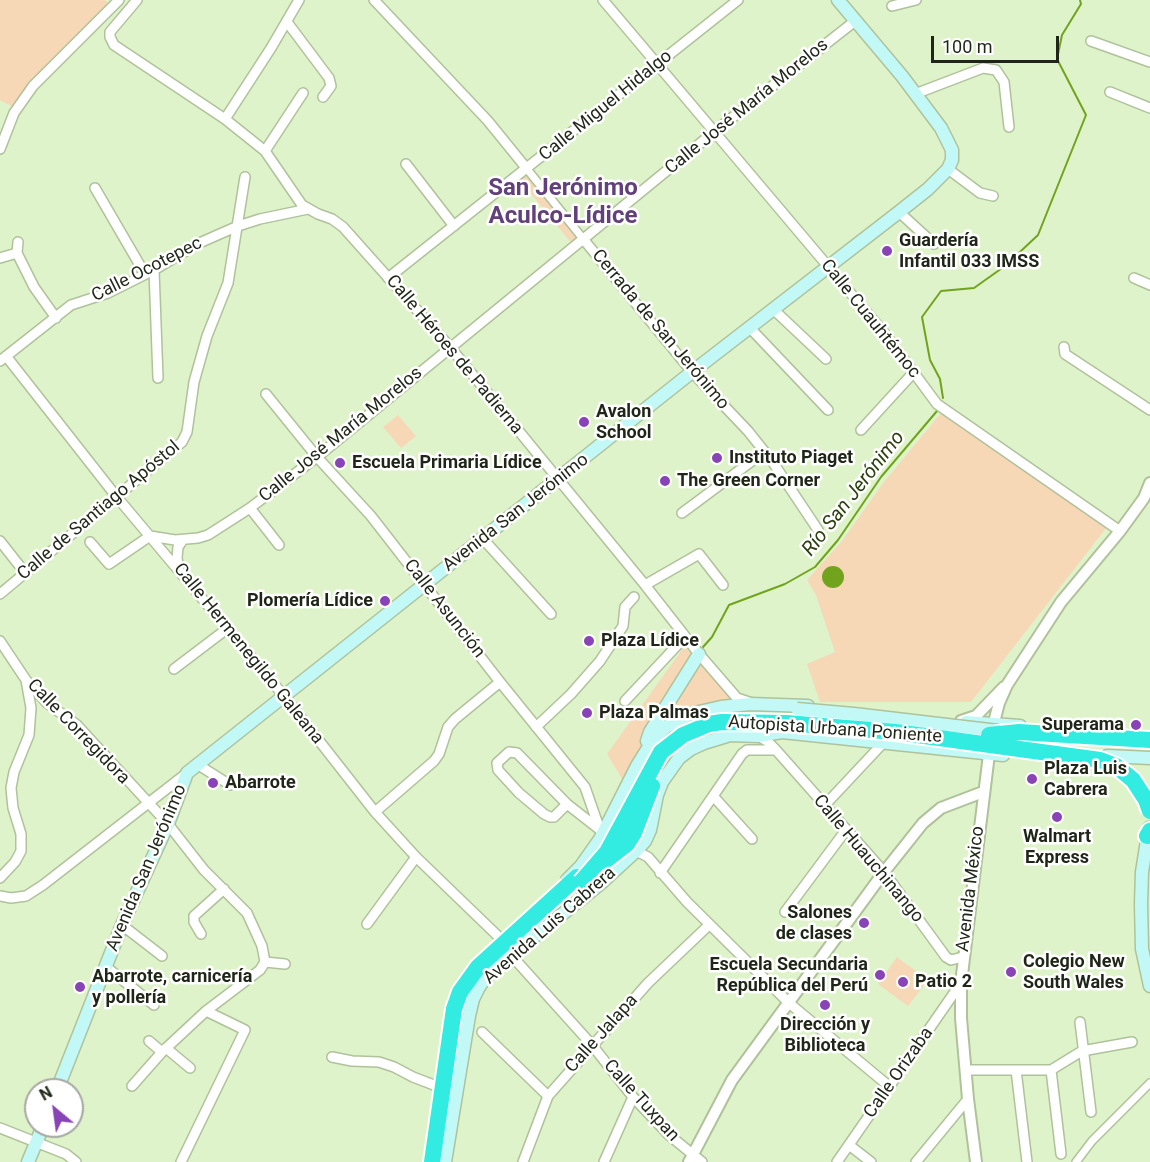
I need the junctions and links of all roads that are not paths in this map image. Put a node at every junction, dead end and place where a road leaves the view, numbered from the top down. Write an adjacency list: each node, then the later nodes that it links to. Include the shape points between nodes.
1 (119, 0): 23 (street, via 33,86 14,113)
2 (137, 0): 20 (street, Calle Héroes de Padierna, via 110,32 114,45)
3 (299, 0): 11 (street)
4 (374, 0): 26 (street, Cerrada de San Jerónimo, via 488,121)
5 (603, 0): 14 (street, Calle Cuauhtémoc)
6 (738, 0): 14 (street, Calle Miguel Hidalgo)
7 (838, 0): 10 (main road)
8 (916, 0): 9 (street)
9 (892, 6)
10 (855, 21): 17 (main road); 22 (street, Calle José María Morelos)
11 (287, 22): 18 (street, via 329,78 331,86); 20 (street)
12 (1091, 41): 13 (street)
13 (1150, 62)
14 (657, 66): 22 (street, Calle Cuauhtémoc); 26 (street, Calle Miguel Hidalgo)
15 (1110, 92): 19 (street)
16 (303, 93): 24 (street)
17 (915, 94): 21 (street, via 983,68 996,70 1004,82); 27 (main road, via 949,141 952,160)
18 (323, 97)
19 (1150, 108)
20 (225, 119): 24 (street, Calle Héroes de Padierna)
21 (1009, 127)
22 (714, 132): 35 (street, Calle José María Morelos); 40 (street, Calle Cuauhtémoc)
23 (0, 149)
24 (266, 151): 31 (street, Calle Héroes de Padierna, via 297,199)
25 (406, 164): 33 (street)
26 (527, 169): 33 (street, Calle Miguel Hidalgo); 35 (street, Cerrada de San Jerónimo)
27 (948, 169): 30 (street, via 980,194); 32 (main road, Avenida San Jerónimo)
28 (246, 177): 34 (street, Calle de Santiago Apóstol)
29 (95, 189): 41 (street)
30 (993, 196)
31 (308, 209): 34 (street, Calle Ocotepec); 42 (street, Calle Héroes de Padierna, via 343,227)
32 (899, 212): 37 (street); 40 (main road, Avenida San Jerónimo)
33 (454, 225): 42 (street, Calle Miguel Hidalgo)
34 (238, 226): 41 (street, Calle Ocotepec, via 197,244); 63 (street, Calle de Santiago Apóstol, via 228,284 194,382 187,432 173,451)
35 (584, 240): 48 (street, Calle José María Morelos); 52 (street, Cerrada de San Jerónimo)
36 (18, 242): 38 (street)
37 (934, 244)
38 (17, 253): 39 (street); 46 (street)
39 (0, 258)
40 (828, 266): 45 (main road, Avenida San Jerónimo); 53 (street, Calle Cuauhtémoc)
41 (150, 272): 46 (street, Calle Ocotepec, via 108,293 71,305); 54 (street)
42 (388, 278): 48 (street, Calle Héroes de Padierna)
43 (1134, 278): 44 (street)
44 (1150, 285)
45 (772, 309): 47 (main road, Avenida San Jerónimo); 51 (street)
46 (56, 318): 50 (street, Calle Ocotepec)
47 (750, 328): 52 (main road, Avenida San Jerónimo); 56 (street)
48 (450, 347): 60 (street, Calle José María Morelos); 61 (street, Calle Héroes de Padierna)
49 (1064, 347): 57 (street, via 1065,354)
50 (3, 358): 63 (street, Calle Hermenegildo Galeana)
51 (826, 358)
52 (692, 372): 59 (street, Cerrada de San Jerónimo); 61 (main road, Avenida San Jerónimo)
53 (914, 372): 58 (street); 67 (street, Calle Cuauhtémoc, via 937,404)
54 (158, 378)
55 (266, 394): 60 (street, Calle Asunción)
56 (828, 410)
57 (1150, 410)
58 (861, 430)
59 (764, 452): 65 (street); 66 (street, Cerrada de San Jerónimo)
60 (317, 457): 64 (street, Calle José María Morelos); 76 (street, Calle Asunción)
61 (559, 479): 69 (main road, Avenida San Jerónimo); 77 (street, Calle Héroes de Padierna)
62 (1150, 483): 67 (street)
63 (116, 496): 68 (street, Calle Hermenegildo Galeana); 75 (street, Calle de Santiago Apóstol)
64 (250, 508): 70 (street, Calle José María Morelos, via 208,535); 73 (street)
65 (682, 513)
66 (818, 530)
67 (1120, 531): 89 (street, via 1060,602)
68 (150, 536): 70 (street, Calle José María Morelos); 72 (street, via 109,564); 74 (street, Calle Hermenegildo Galeana)
69 (483, 539): 76 (main road, Avenida San Jerónimo); 81 (street)
70 (183, 540): 74 (street, via 178,548)
71 (0, 542): 75 (street)
72 (90, 542)
73 (279, 545)
74 (179, 569): 82 (street, Calle Hermenegildo Galeana)
75 (26, 574): 79 (street, Calle de Santiago Apóstol)
76 (426, 585): 88 (street, Calle Asunción); 90 (main road, Avenida San Jerónimo)
77 (645, 585): 78 (street, via 699,554); 83 (street, Calle Héroes de Padierna)
78 (723, 585)
79 (0, 594)
80 (634, 597): 96 (street, via 625,607 623,626 600,661)
81 (551, 614)
82 (228, 628): 86 (street); 90 (street, Calle Hermenegildo Galeana)
83 (685, 637): 85 (street, Calle Héroes de Padierna); 91 (street)
84 (0, 641): 87 (street, Calle Corregidora)
85 (699, 654): 92 (street, Calle Héroes de Padierna, via 737,698); 109 (main road, via 650,732)
86 (174, 669)
87 (26, 680): 117 (street, Calle Corregidora, via 47,704 77,725); 133 (street, via 31,708 29,735 11,788 21,850)
88 (500, 682): 96 (street, Calle Asunción); 121 (street, via 448,727 434,761)
89 (1006, 685): 95 (street, via 976,716); 97 (street, Avenida México)
90 (284, 696): 108 (main road, Avenida San Jerónimo); 121 (street, Calle Hermenegildo Galeana)
91 (625, 700)
92 (758, 704): 93 (main road, Avenida Luis Cabrera); 94 (main road, Avenida Luis Cabrera)
93 (698, 711): 103 (main road, bridge, via 798,709 1089,742); 109 (main road, Avenida Luis Cabrera, via 666,727)
94 (929, 717): 95 (main road, Avenida Luis Cabrera); 102 (main road, via 936,724 935,738)
95 (960, 721): 97 (main road, Avenida Luis Cabrera)
96 (536, 727): 125 (street, Calle Asunción, via 585,787)
97 (991, 729): 99 (main road, Avenida Luis Cabrera, via 1133,734); 100 (highway, bridge); 105 (street, Avenida México); 111 (highway, via 1016,741 1107,753); 183 (highway, Autopista Urbana Poniente, via 742,713 701,718 664,739 587,866 477,968 460,992)
98 (775, 730): 101 (main road, Avenida Luis Cabrera); 104 (street, Calle Huauchinango, via 768,741); 106 (main road, Avenida Luis Cabrera, bridge, via 807,729); 127 (main road, Avenida Luis Cabrera, via 722,737 679,758 657,795); 127 (main road, Avenida Luis Cabrera, via 722,725 698,731 673,747 659,762 645,794); 132 (highway, bridge, via 722,728 692,738 680,747 659,770 627,844)
99 (1150, 731)
100 (1150, 740)
101 (885, 741): 102 (main road, Avenida Luis Cabrera); 119 (street)
102 (921, 745): 105 (main road, Avenida Luis Cabrera)
103 (1150, 745)
104 (776, 750): 115 (street, via 747,750); 119 (street, Calle Huauchinango)
105 (988, 753): 114 (street, Avenida México); 116 (main road, Avenida Luis Cabrera, via 1105,765 1131,775)
106 (1107, 756): 107 (main road, Avenida Luis Cabrera); 113 (main road, bridge)
107 (1150, 758)
108 (197, 764): 110 (main road, Avenida San Jerónimo); 112 (street)
109 (637, 766): 125 (main road, Avenida Luis Cabrera)
110 (187, 773): 117 (street); 122 (main road, Avenida San Jerónimo)
111 (1150, 783)
112 (230, 785)
113 (1150, 790)
114 (982, 792): 130 (street, via 931,814); 144 (street, Avenida México)
115 (714, 797): 126 (street); 131 (street)
116 (1150, 799)
117 (149, 804): 122 (street, Calle Corregidora); 135 (street, via 26,896)
118 (568, 805): 118 (street, via 517,753 509,752 497,764 519,793 544,814 554,817); 125 (street)
119 (825, 805): 123 (street, Calle Huauchinango)
120 (1150, 811): 132 (highway, Autopista Urbana Poniente, bridge, via 1133,780 1108,762 895,732 736,721 709,724 683,735 661,752 617,835)
121 (375, 812): 129 (street, Calle Hermenegildo Galeana)
122 (168, 824): 134 (street, Calle Corregidora); 138 (main road, Avenida San Jerónimo)
123 (846, 830): 130 (street, Calle Huauchinango); 136 (street)
124 (1149, 830): 149 (main road, via 1141,904 1142,949)
125 (600, 832): 132 (main road, Avenida Luis Cabrera)
126 (752, 839)
127 (645, 841): 128 (main road, Avenida Luis Cabrera)
128 (636, 851): 131 (street, via 648,857); 132 (main road, Avenida Luis Cabrera)
129 (416, 857): 137 (street); 141 (street, Calle Hermenegildo Galeana)
130 (884, 872): 144 (street, Calle Huauchinango, via 946,957); 150 (street)
131 (660, 873): 139 (street)
132 (590, 874): 141 (main road, Avenida Luis Cabrera, via 555,893); 142 (main road, Avenida Luis Cabrera); 184 (highway, Autopista Urbana Poniente, bridge, via 482,973 468,996)
133 (0, 878)
134 (224, 889): 140 (street, via 194,916); 145 (street, Calle Corregidora, via 247,912)
135 (0, 896)
136 (785, 912)
137 (367, 924)
138 (123, 925): 143 (street); 147 (main road, Avenida San Jerónimo)
139 (709, 925): 150 (street); 157 (street, Calle Jalapa, via 648,983)
140 (201, 934)
141 (502, 940): 168 (main road, Avenida Luis Cabrera, via 478,962 459,988)
142 (511, 955): 157 (street, Calle Tuxpan); 184 (main road, Avenida Luis Cabrera, via 486,977 473,999)
143 (162, 956)
144 (963, 957): 148 (street, Avenida México)
145 (265, 962): 146 (street); 152 (street)
146 (285, 964)
147 (105, 966): 151 (street); 165 (main road, Avenida San Jerónimo)
148 (961, 983): 162 (street, Avenida México); 169 (street, Calle Orizaba)
149 (1150, 986)
150 (789, 1003): 169 (street); 179 (street, via 732,1080)
151 (154, 1005)
152 (206, 1011): 158 (street); 182 (street, via 245,1030)
153 (1080, 1022): 159 (street)
154 (482, 1032): 170 (street)
155 (149, 1041): 158 (street)
156 (1132, 1042): 159 (street)
157 (592, 1045): 170 (street, Calle Jalapa); 171 (street, Calle Tuxpan)
158 (164, 1050): 161 (street); 167 (street)
159 (1082, 1051): 164 (street); 173 (street)
160 (332, 1057): 168 (street, via 379,1062)
161 (190, 1068)
162 (966, 1070): 163 (street); 172 (street, Avenida México)
163 (1016, 1070): 164 (street); 192 (street)
164 (1051, 1070): 178 (street)
165 (62, 1078)
166 (1150, 1083): 193 (street)
167 (132, 1086)
168 (439, 1087): 183 (main road, Avenida Luis Cabrera)
169 (890, 1087): 177 (street, Calle Orizaba)
170 (548, 1096): 185 (street, Calle Jalapa)
171 (633, 1097): 179 (street, Calle Tuxpan); 186 (street)
172 (968, 1099): 190 (street); 191 (street, Avenida México)
173 (1091, 1112)
174 (0, 1128): 176 (street)
175 (38, 1138): 176 (main road)
176 (37, 1141): 180 (main road); 181 (street)
177 (849, 1145): 188 (street, Calle Orizaba); 189 (street)
178 (1061, 1154)
179 (691, 1158): 187 (street, Calle Tuxpan)
180 (28, 1162)
181 (76, 1162)
182 (181, 1162)
183 (430, 1162)
184 (444, 1162)
185 (522, 1162)
186 (604, 1162)
187 (702, 1162)
188 (837, 1162)
189 (871, 1162)
190 (916, 1162)
191 (976, 1162)
192 (1027, 1162)
193 (1076, 1162)

